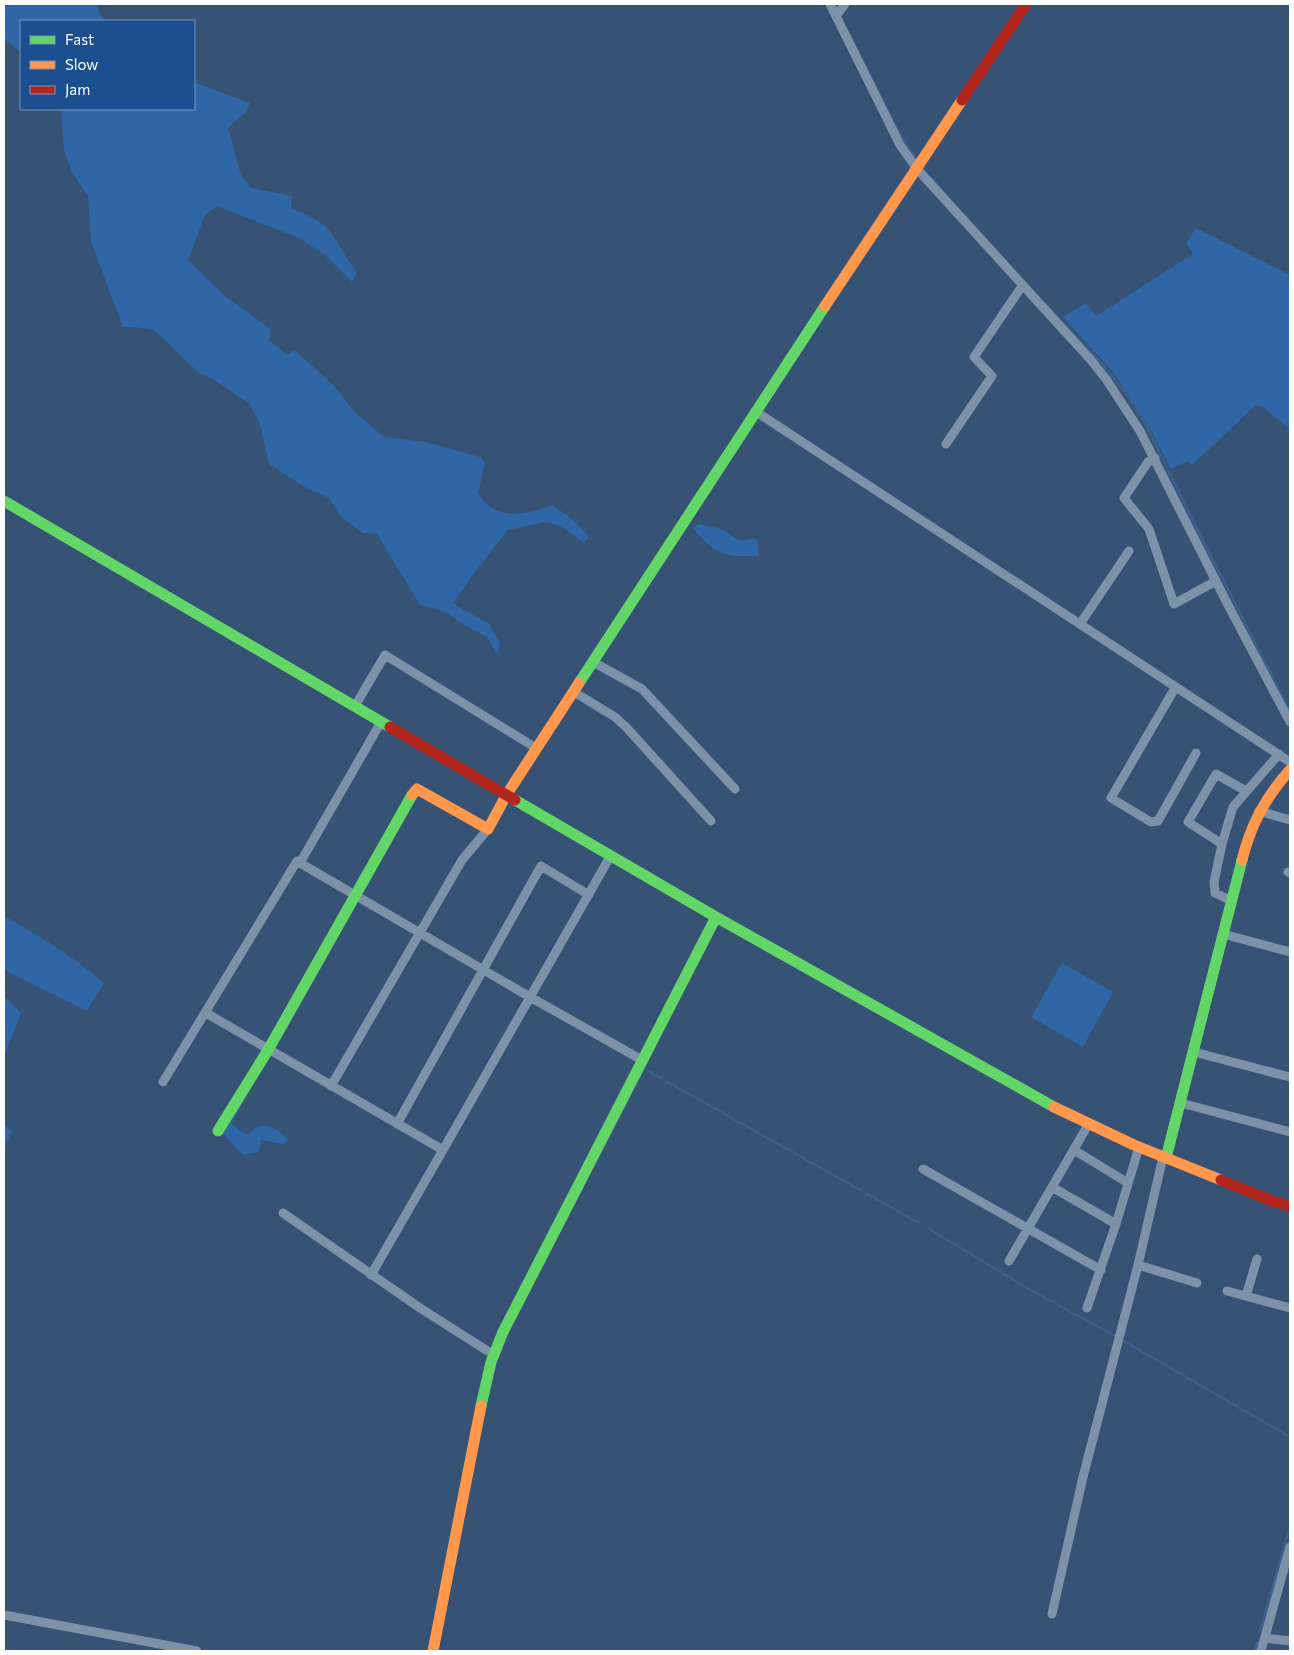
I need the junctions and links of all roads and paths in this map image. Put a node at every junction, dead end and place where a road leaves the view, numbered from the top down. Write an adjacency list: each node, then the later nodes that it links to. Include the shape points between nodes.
1 (830, 4): 4 (street)
2 (845, 4): 4 (street)
3 (1026, 4): 5 (street)
4 (836, 16): 5 (street, via 900,145)
5 (917, 169): 6 (street); 7 (street)
6 (1022, 286): 8 (street, via 974,357 992,376); 9 (street, via 1090,358 1140,431)
7 (755, 411): 13 (street); 14 (street)
8 (946, 444)
9 (1154, 458): 12 (street); 12 (street, via 1124,498 1149,529 1174,604)
10 (4, 500): 17 (street)
11 (1129, 551): 13 (street)
12 (1216, 581): 19 (street)
13 (1080, 624): 15 (street)
14 (593, 662): 16 (street); 25 (street, via 642,689)
15 (1176, 688): 21 (street, via 1111,798 1151,822 1158,821); 22 (street)
16 (574, 692): 20 (street); 30 (street, via 626,727)
17 (355, 706): 18 (street); 20 (street, via 385,654)
18 (381, 722): 27 (street); 34 (street)
19 (1290, 722)
20 (536, 748): 27 (street)
21 (1196, 753)
22 (1279, 754): 23 (street); 26 (street)
23 (1290, 762)
24 (1290, 770): 28 (street)
25 (735, 789)
26 (1246, 791): 32 (street, via 1233,807); 32 (street, via 1216,774 1188,822)
27 (507, 794): 31 (street); 33 (street)
28 (1259, 811): 29 (street); 37 (street, via 1248,837)
29 (1290, 820)
30 (711, 821)
31 (488, 829): 36 (street, via 417,789); 39 (street, via 462,860)
32 (1222, 844): 37 (street, via 1214,892)
33 (611, 855): 35 (street); 38 (street)
34 (300, 863): 36 (street); 44 (street, via 297,861)
35 (589, 894): 42 (street, via 541,866); 43 (street)
36 (355, 896): 39 (street); 45 (street)
37 (1232, 901): 40 (street)
38 (716, 917): 47 (street); 53 (street)
39 (420, 932): 42 (street); 50 (street)
40 (1223, 934): 41 (street); 46 (street)
41 (1290, 952)
42 (484, 970): 43 (street); 52 (street)
43 (530, 997): 47 (street); 57 (street)
44 (206, 1013): 45 (street); 49 (street)
45 (268, 1050): 50 (street); 54 (street)
46 (1194, 1052): 48 (street); 51 (street)
47 (642, 1060): 77 (street)
48 (1290, 1077)
49 (164, 1082)
50 (331, 1086): 52 (street)
51 (1181, 1103): 55 (street); 59 (street)
52 (397, 1124): 57 (street)
53 (1088, 1125): 56 (street); 58 (street)
54 (218, 1132)
55 (1290, 1132)
56 (1139, 1147): 59 (street); 61 (street)
57 (443, 1150): 71 (street)
58 (1074, 1150): 61 (street); 62 (street)
59 (1164, 1157): 63 (street); 69 (street)
60 (923, 1169): 66 (street)
61 (1128, 1183): 65 (street)
62 (1052, 1187): 65 (street); 66 (street)
63 (1290, 1206)
64 (283, 1213): 71 (street)
65 (1116, 1224): 70 (street)
66 (1028, 1228): 68 (street); 70 (street)
67 (1257, 1259): 74 (street)
68 (1009, 1261)
69 (1138, 1265): 72 (street); 80 (street, via 1083,1477)
70 (1100, 1270): 75 (street)
71 (371, 1275): 77 (street)
72 (1196, 1283)
73 (1227, 1291): 74 (street)
74 (1246, 1296): 76 (street)
75 (1087, 1308)
76 (1290, 1308)
77 (494, 1354): 84 (street)
78 (1290, 1548): 81 (street)
79 (4, 1614): 83 (street)
80 (1052, 1614)
81 (1265, 1638): 82 (street); 85 (street)
82 (1290, 1641)
83 (197, 1651)
84 (433, 1651)
85 (1261, 1651)

